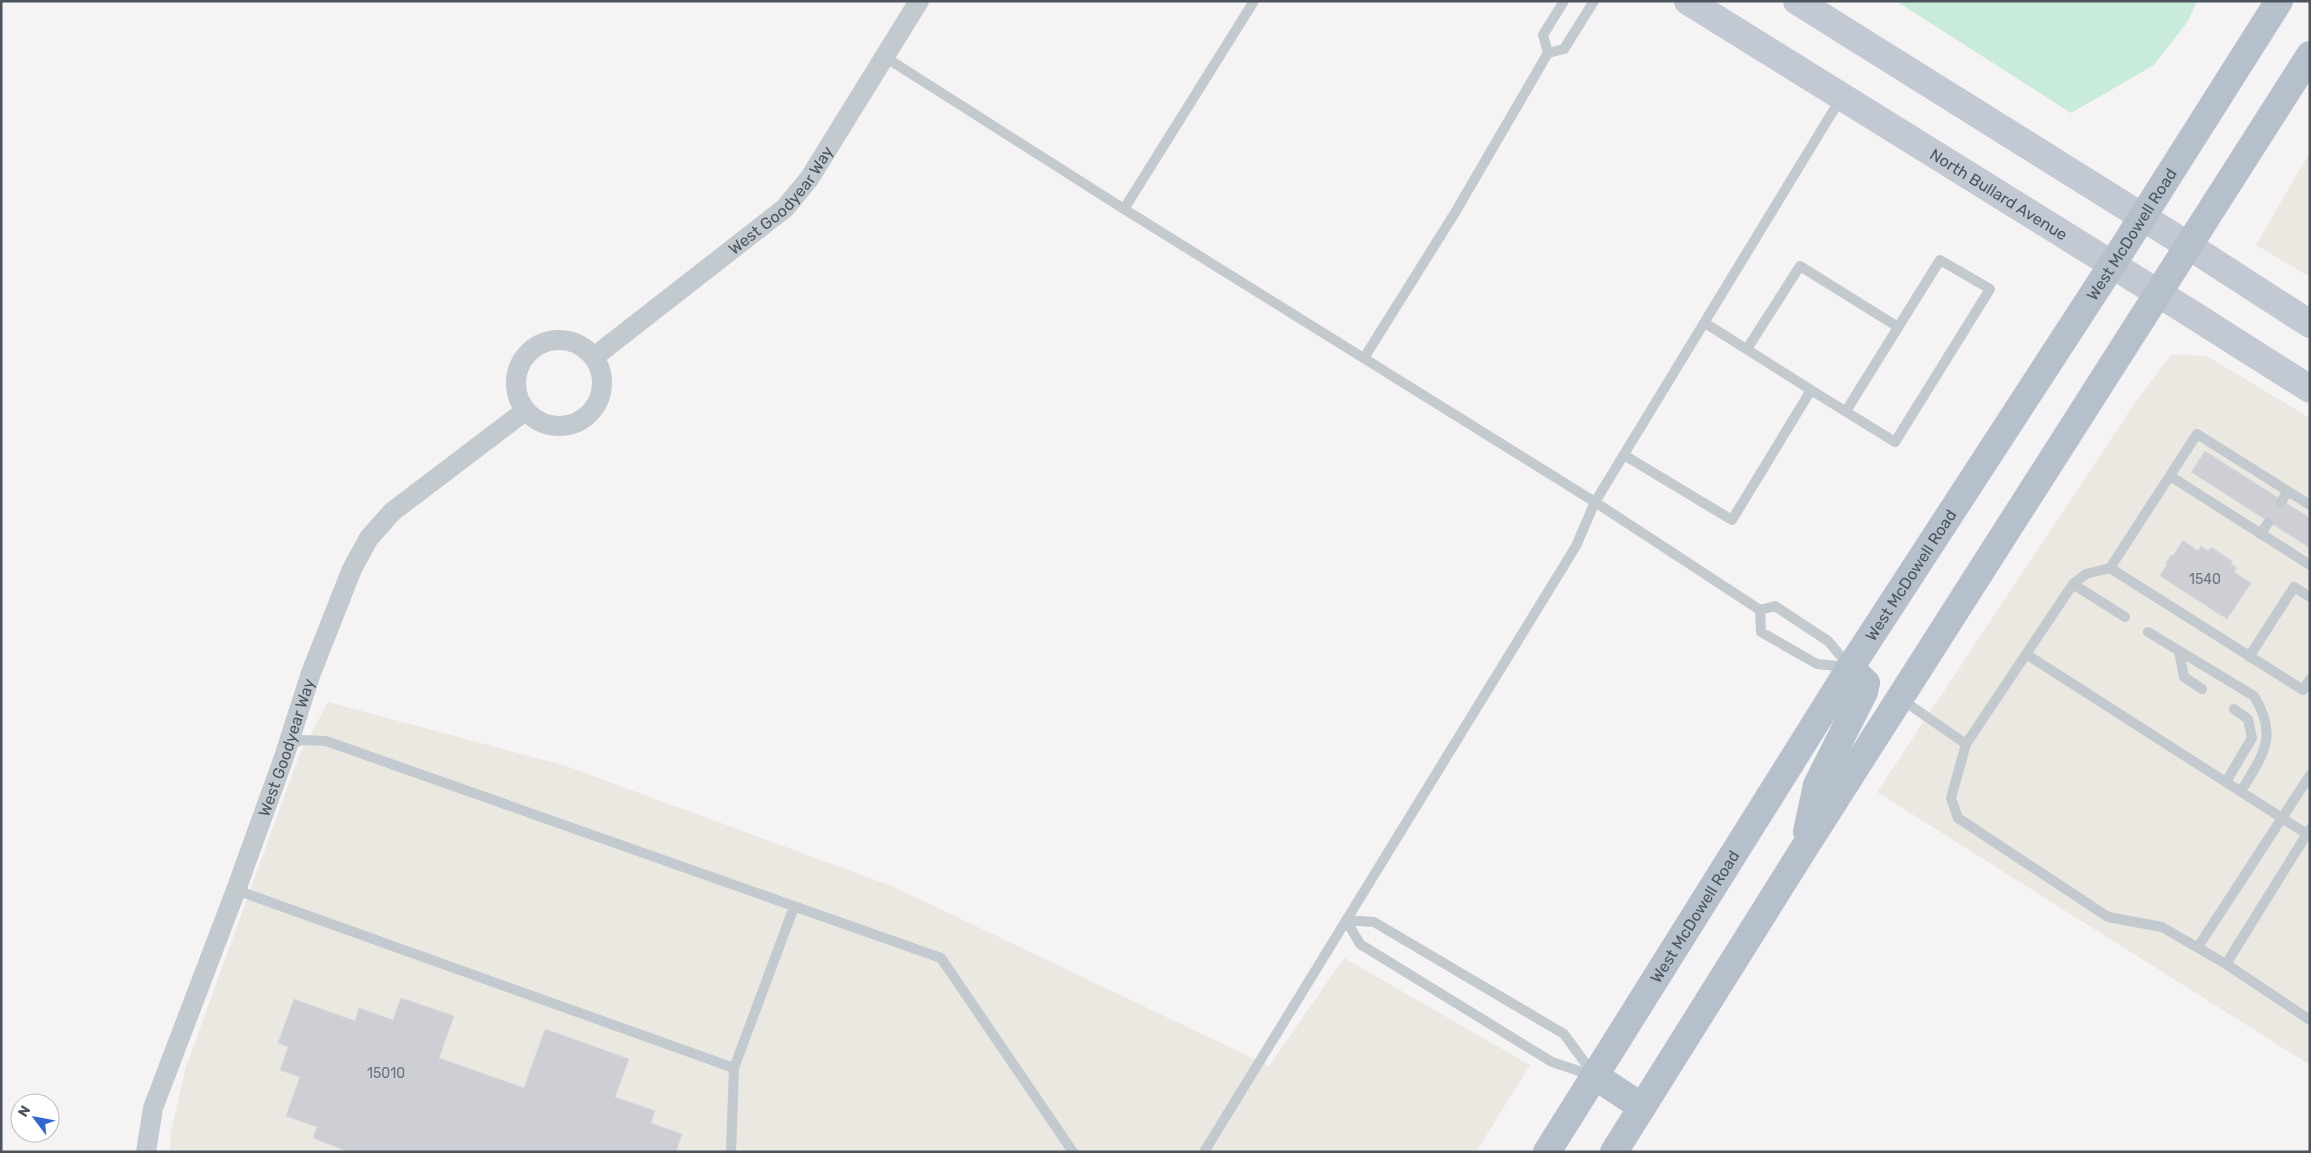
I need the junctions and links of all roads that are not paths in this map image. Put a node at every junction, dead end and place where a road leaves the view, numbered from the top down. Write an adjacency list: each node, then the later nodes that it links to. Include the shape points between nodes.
1 (919, 1): 10 (street, West Goodyear Way)
2 (1254, 1): 12 (lane)
3 (1564, 1): 8 (lane, via 1543,35)
4 (1594, 1): 8 (lane, via 1564,49)
5 (1688, 1): 11 (main road, North Bullard Avenue)
6 (1797, 1): 13 (main road)
7 (2278, 1): 13 (main road, West McDowell Road)
8 (1548, 53): 22 (lane, via 1456,211)
9 (2310, 55): 14 (main road)
10 (885, 56): 12 (lane); 21 (street, West Goodyear Way, via 809,179 785,208)
11 (1841, 97): 15 (main road, North Bullard Avenue); 17 (lane)
12 (1124, 209): 22 (lane)
13 (2143, 217): 14 (main road); 15 (main road, West McDowell Road)
14 (2189, 246): 16 (main road); 18 (main road)
15 (2112, 265): 16 (main road, North Bullard Avenue); 45 (main road, West McDowell Road)
16 (2159, 294): 23 (main road, North Bullard Avenue); 48 (main road)
17 (1704, 323): 20 (lane); 27 (lane)
18 (2310, 324)
19 (1898, 327): 20 (lane, via 1800,266); 26 (lane); 26 (lane, via 1940,260 1990,289 1895,442)
20 (1747, 350): 24 (lane)
21 (594, 358): 25 (street, via 602,378 602,389 599,400 585,417 575,423 554,426 538,421); 25 (street, via 586,349 565,340 548,341 532,348 518,367 515,378 519,401)
22 (1364, 358): 30 (lane)
23 (2310, 389)
24 (1811, 390): 26 (lane); 27 (lane, via 1732,520)
25 (525, 411): 51 (street, West Goodyear Way, via 392,512 369,538 345,586)
26 (1846, 411)
27 (1624, 455): 30 (lane)
28 (2170, 476): 29 (lane, via 2198,434); 34 (lane); 36 (lane)
29 (2288, 491): 31 (lane); 32 (lane)
30 (1595, 502): 39 (lane); 60 (lane, via 1576,546)
31 (2280, 502)
32 (2310, 505)
33 (2268, 523): 34 (lane)
34 (2260, 534): 35 (lane)
35 (2310, 566)
36 (2110, 568): 37 (lane, via 2086,574); 44 (lane)
37 (2073, 584): 40 (lane); 43 (lane)
38 (2310, 597): 44 (lane, via 2294,587)
39 (1760, 610): 45 (lane, via 1775,606 1828,641); 45 (lane, via 1761,632 1817,664)
40 (2125, 617)
41 (2148, 632): 42 (lane)
42 (2179, 651): 47 (lane, via 2184,677); 54 (lane, via 2254,696 2261,709 2268,733 2265,749)
43 (2026, 654): 50 (lane); 53 (lane)
44 (2249, 656): 46 (lane, via 2302,690)
45 (1850, 668): 57 (main road, via 1866,683 1864,692 1817,786); 65 (main road, West McDowell Road)
46 (2310, 679)
47 (2202, 689)
48 (1900, 698): 50 (lane); 57 (main road)
49 (2234, 709): 53 (lane, via 2248,719 2252,738)
50 (1966, 744): 61 (lane, via 1951,798 1958,818 2108,918 2162,927)
51 (286, 748): 58 (street, West Goodyear Way); 59 (lane, via 301,740 326,742)
52 (2310, 775): 55 (lane)
53 (2226, 782): 54 (lane)
54 (2240, 791): 55 (lane)
55 (2282, 817): 56 (lane); 61 (lane)
56 (2309, 833): 62 (lane)
57 (1803, 850): 66 (main road)
58 (236, 890): 64 (lane); 67 (street, West Goodyear Way, via 153,1108)
59 (794, 907): 64 (lane); 69 (lane, via 941,958)
60 (1346, 920): 65 (lane, via 1360,944 1552,1062); 65 (lane, via 1374,922 1564,1034); 70 (lane)
61 (2198, 947): 62 (lane)
62 (2226, 964): 63 (lane)
63 (2310, 1020)
64 (734, 1068): 68 (lane)
65 (1595, 1076): 66 (main road); 71 (main road, West McDowell Road)
66 (1642, 1107): 72 (main road)
67 (146, 1152)
68 (731, 1152)
69 (1073, 1152)
70 (1204, 1152)
71 (1547, 1152)
72 (1614, 1152)

